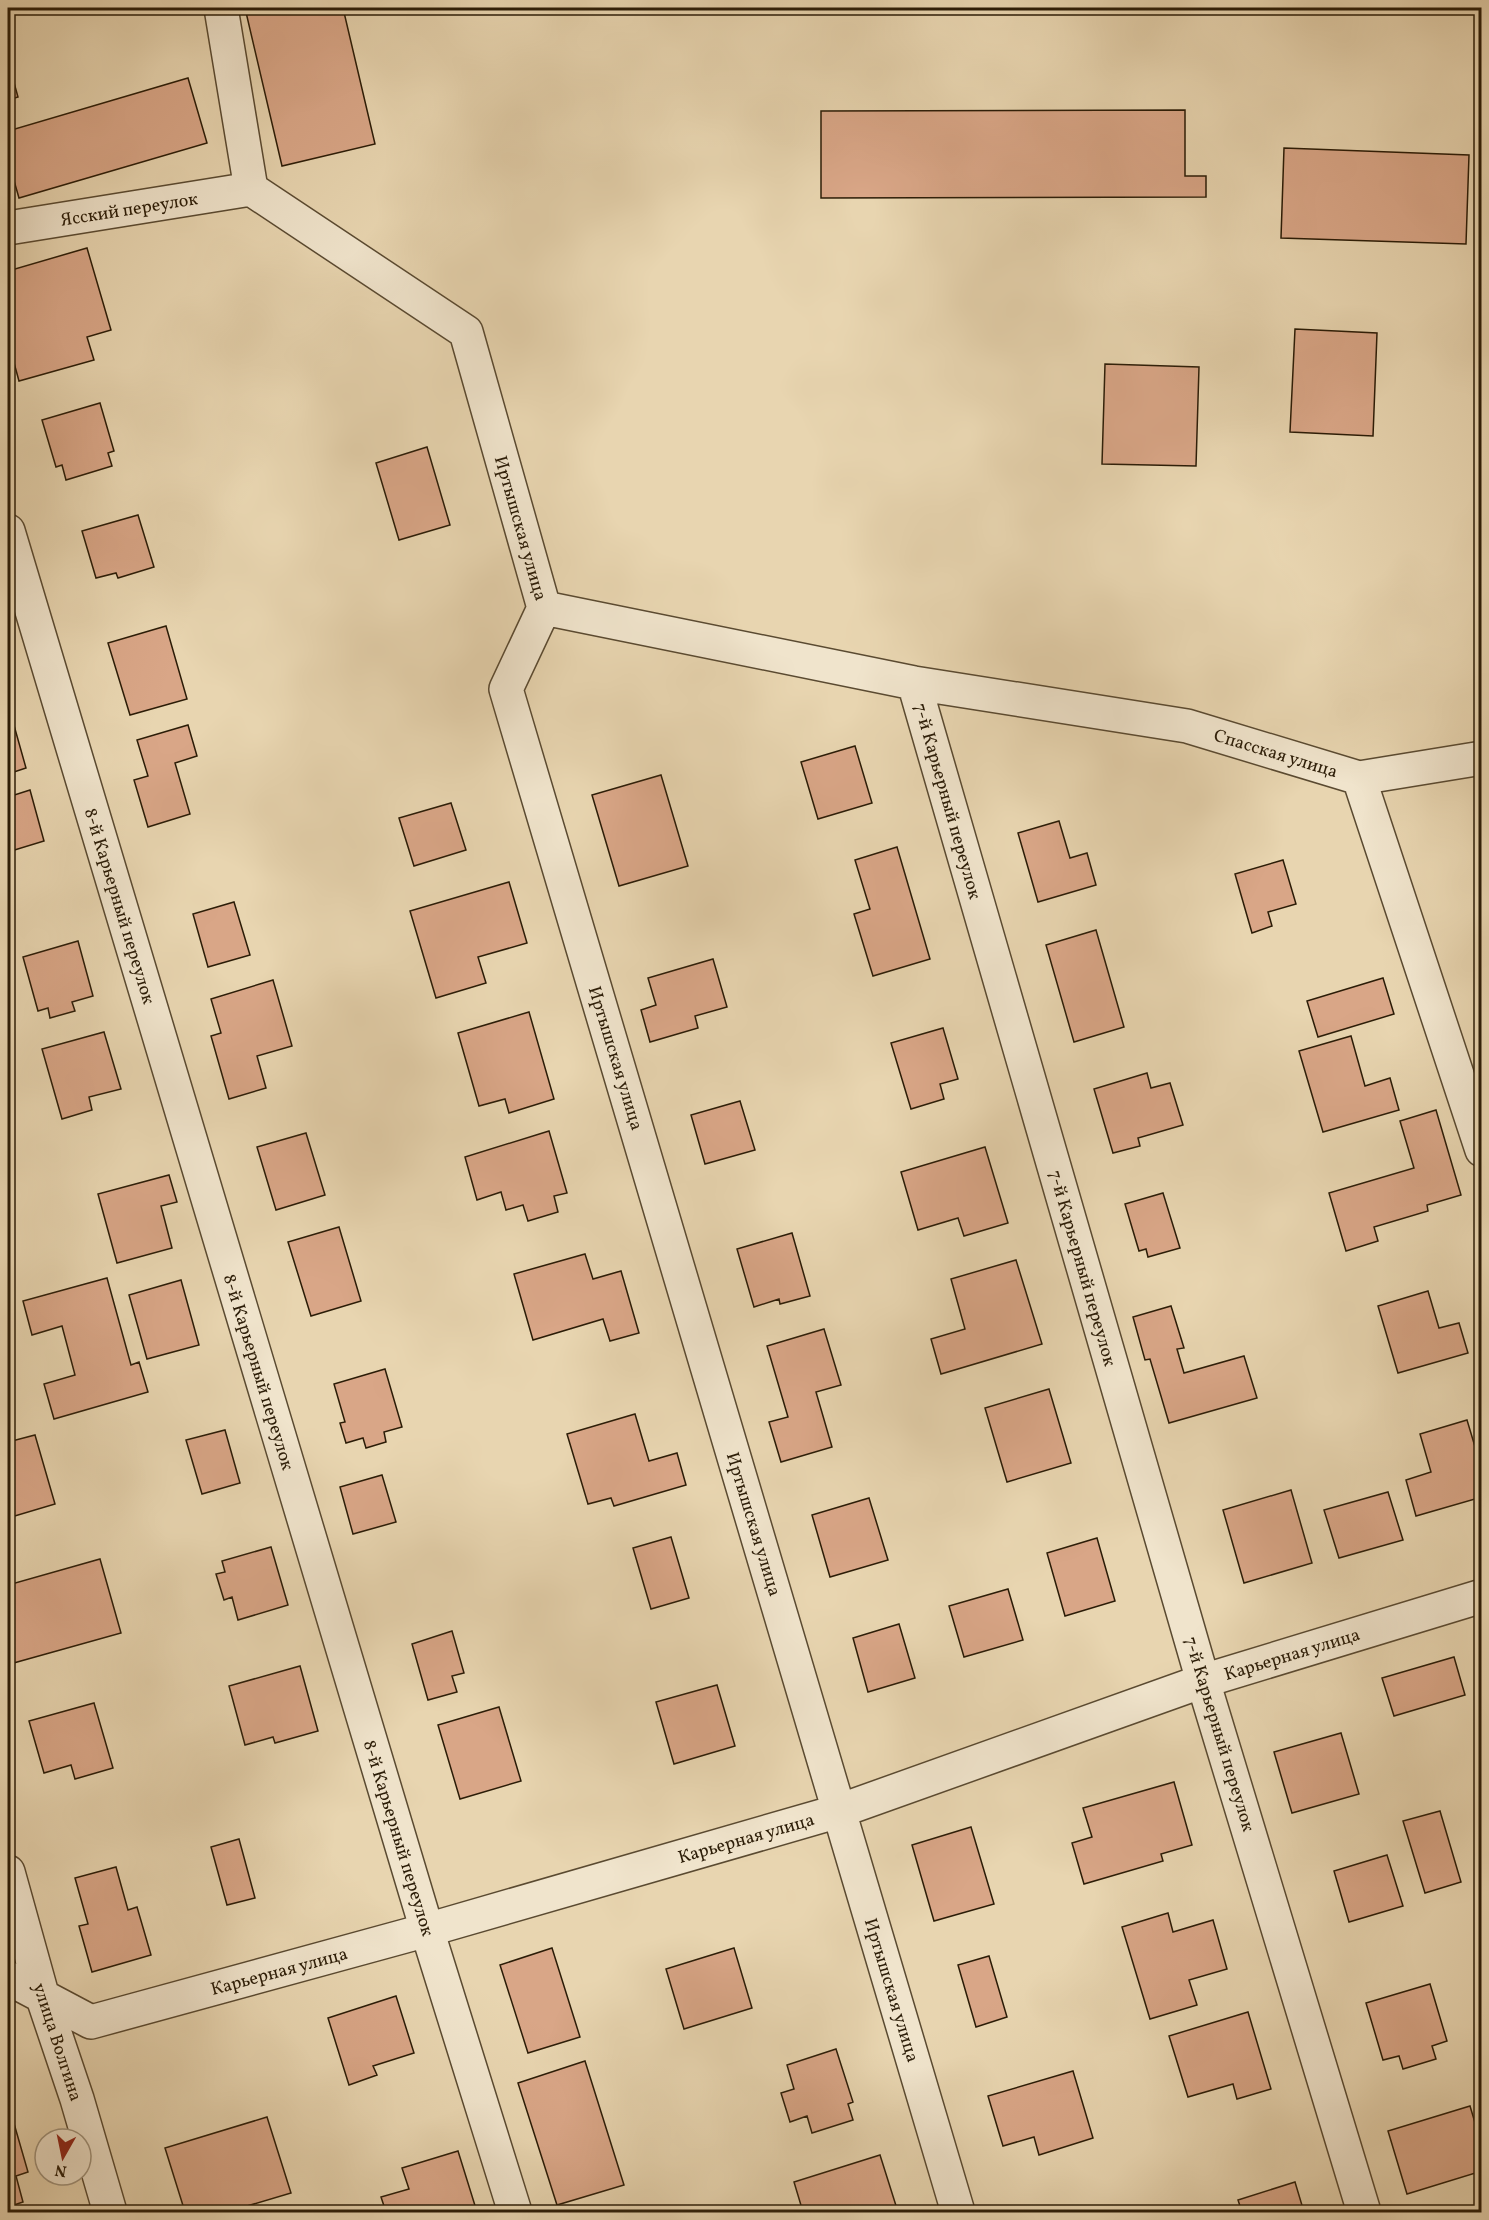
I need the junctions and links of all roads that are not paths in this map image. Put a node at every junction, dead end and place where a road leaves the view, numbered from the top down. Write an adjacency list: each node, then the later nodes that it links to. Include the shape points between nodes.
1 (221, 8): 2 (street)
2 (251, 189): 3 (street, Ясский переулок); 5 (street, Иртышская улица, via 466,332)
3 (8, 228)
4 (8, 531): 14 (street, 8-й Карьерный переулок)
5 (544, 608): 6 (street, 7-й Карьерный переулок); 12 (street, Иртышская улица, via 506,689)
6 (914, 683): 8 (street, Спасская улица, via 1187,726); 11 (street, 7-й Карьерный переулок)
7 (1482, 758): 8 (street)
8 (1359, 778): 9 (street, Спасская улица)
9 (1482, 1150)
10 (1482, 1596): 11 (street, Карьерная улица)
11 (1203, 1681): 12 (street, Карьерная улица); 20 (street, 7-й Карьерный переулок)
12 (839, 1811): 14 (street, Карьерная улица); 19 (street, Иртышская улица)
13 (8, 1872): 16 (street, улица Волгина)
14 (427, 1930): 16 (street, Карьерная улица, via 91,2022); 18 (street, 8-й Карьерный переулок)
15 (8, 1978): 16 (street, Карьерная улица)
16 (43, 1998): 17 (street, улица Волгина)
17 (110, 2212)
18 (515, 2212)
19 (958, 2212)
20 (1364, 2212)

